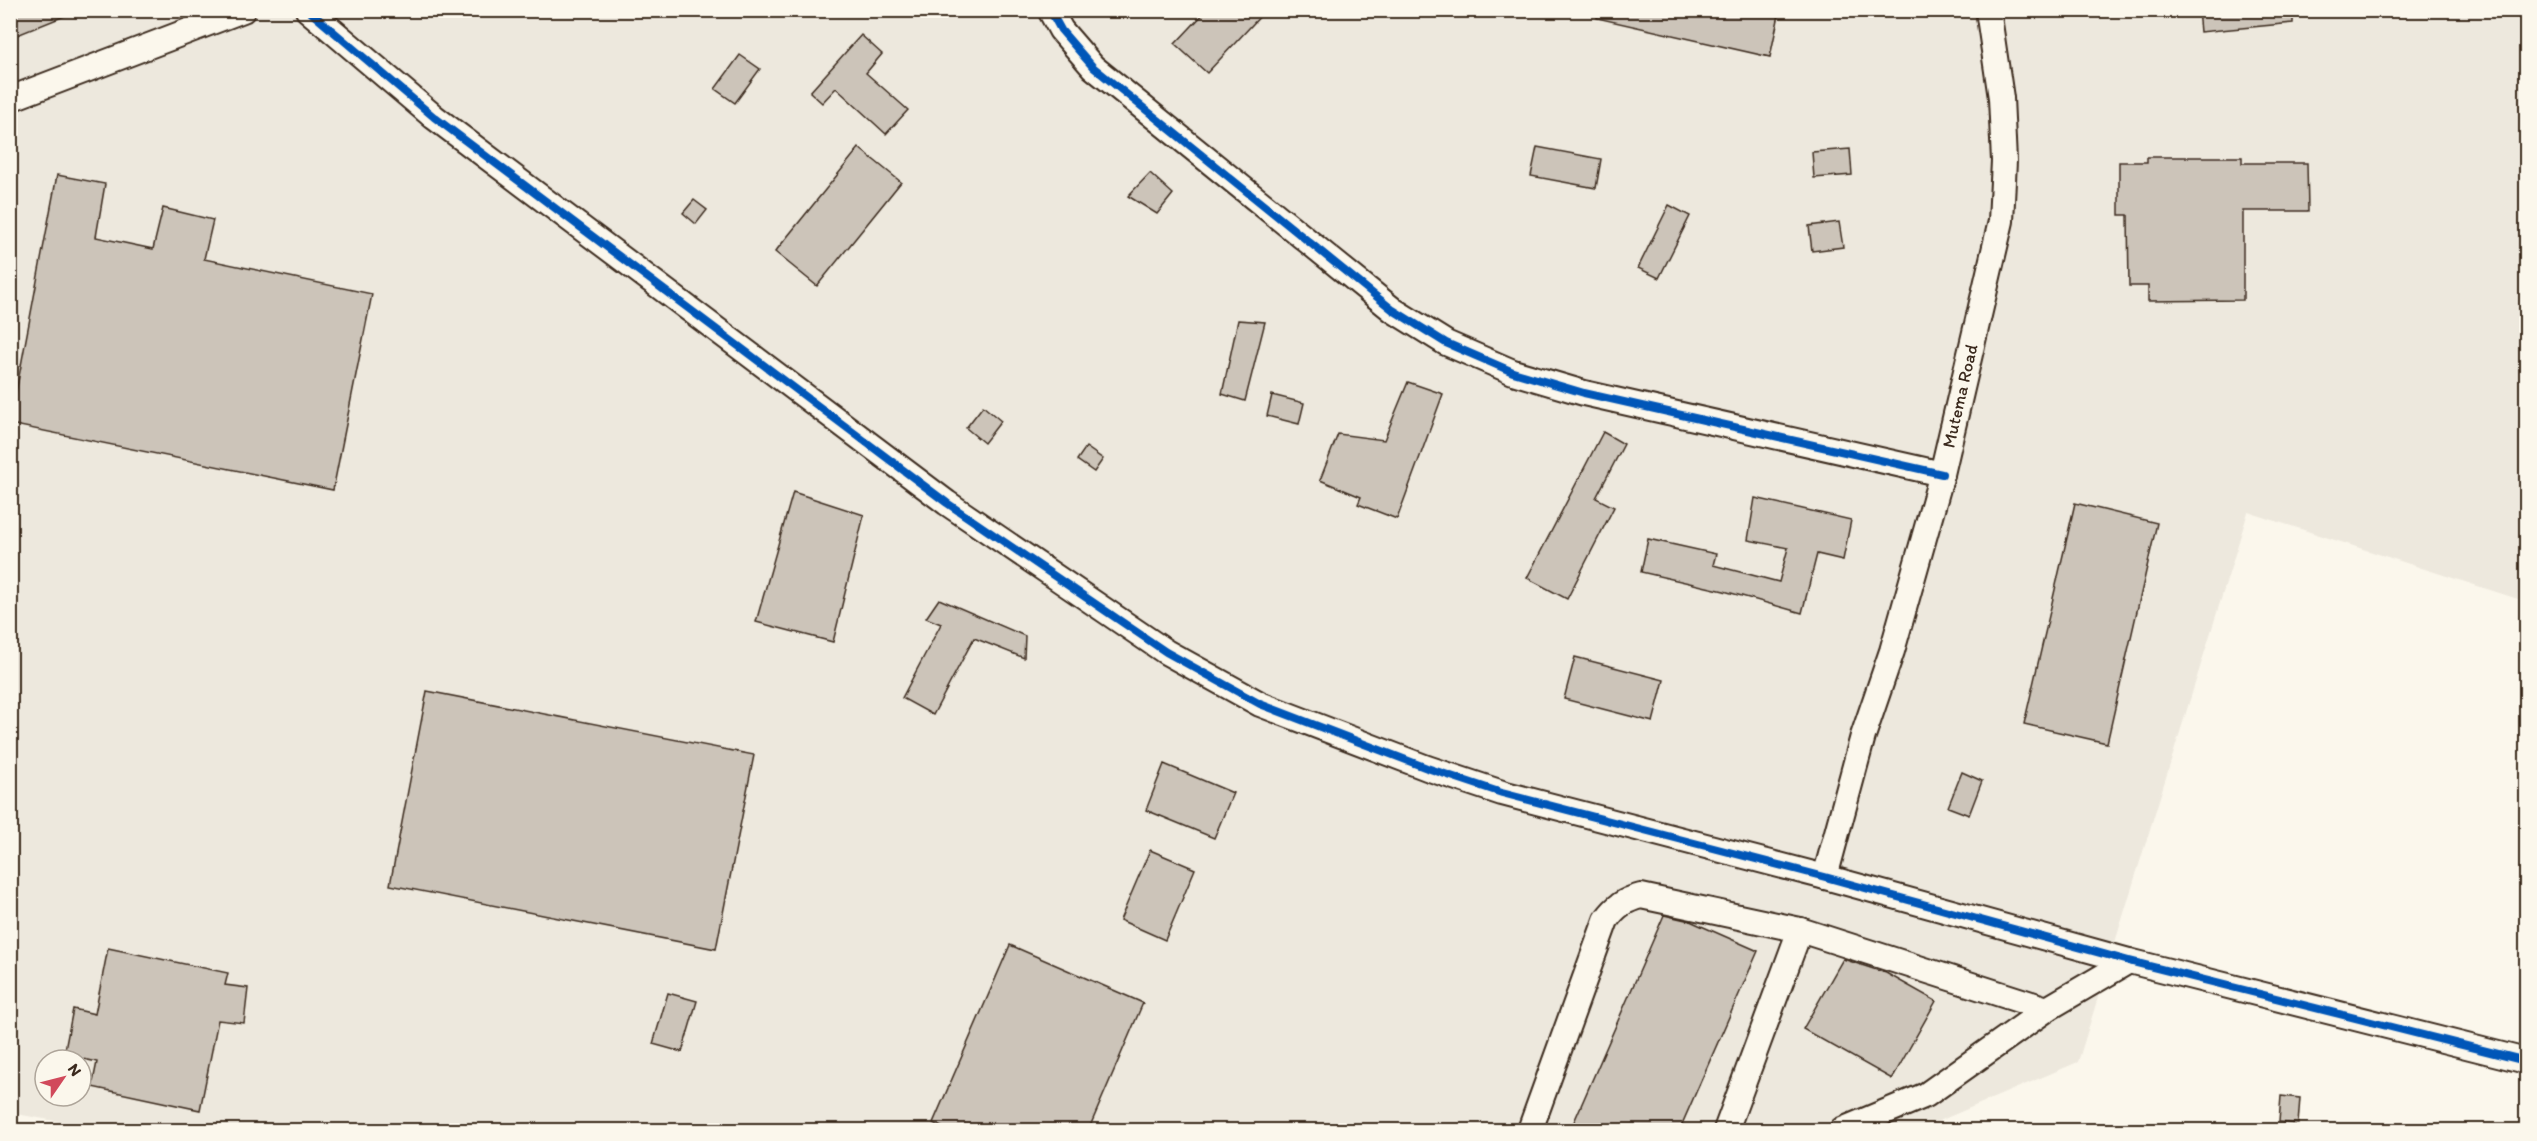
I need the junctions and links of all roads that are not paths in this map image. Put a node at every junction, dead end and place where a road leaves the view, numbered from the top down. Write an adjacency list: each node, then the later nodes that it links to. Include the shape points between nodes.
1 (243, 10): 5 (street)
2 (308, 10): 7 (street, via 434,117 947,503 1166,652 1260,704 1464,781)
3 (1050, 10): 6 (street, via 1061,30 1093,67 1393,310 1446,343 1513,372 1584,393)
4 (1988, 10): 6 (street, Mutema Road, via 2001,98 2001,221)
5 (10, 99)
6 (1942, 474): 7 (street, Mutema Road)
7 (1825, 877): 9 (street)
8 (1800, 930): 10 (street); 12 (street, via 1641,896 1615,908 1606,920); 13 (street)
9 (2129, 961): 10 (street); 11 (street)
10 (2048, 1010): 14 (street, via 1926,1095)
11 (2526, 1061)
12 (1530, 1131)
13 (1726, 1131)
14 (1842, 1131)

